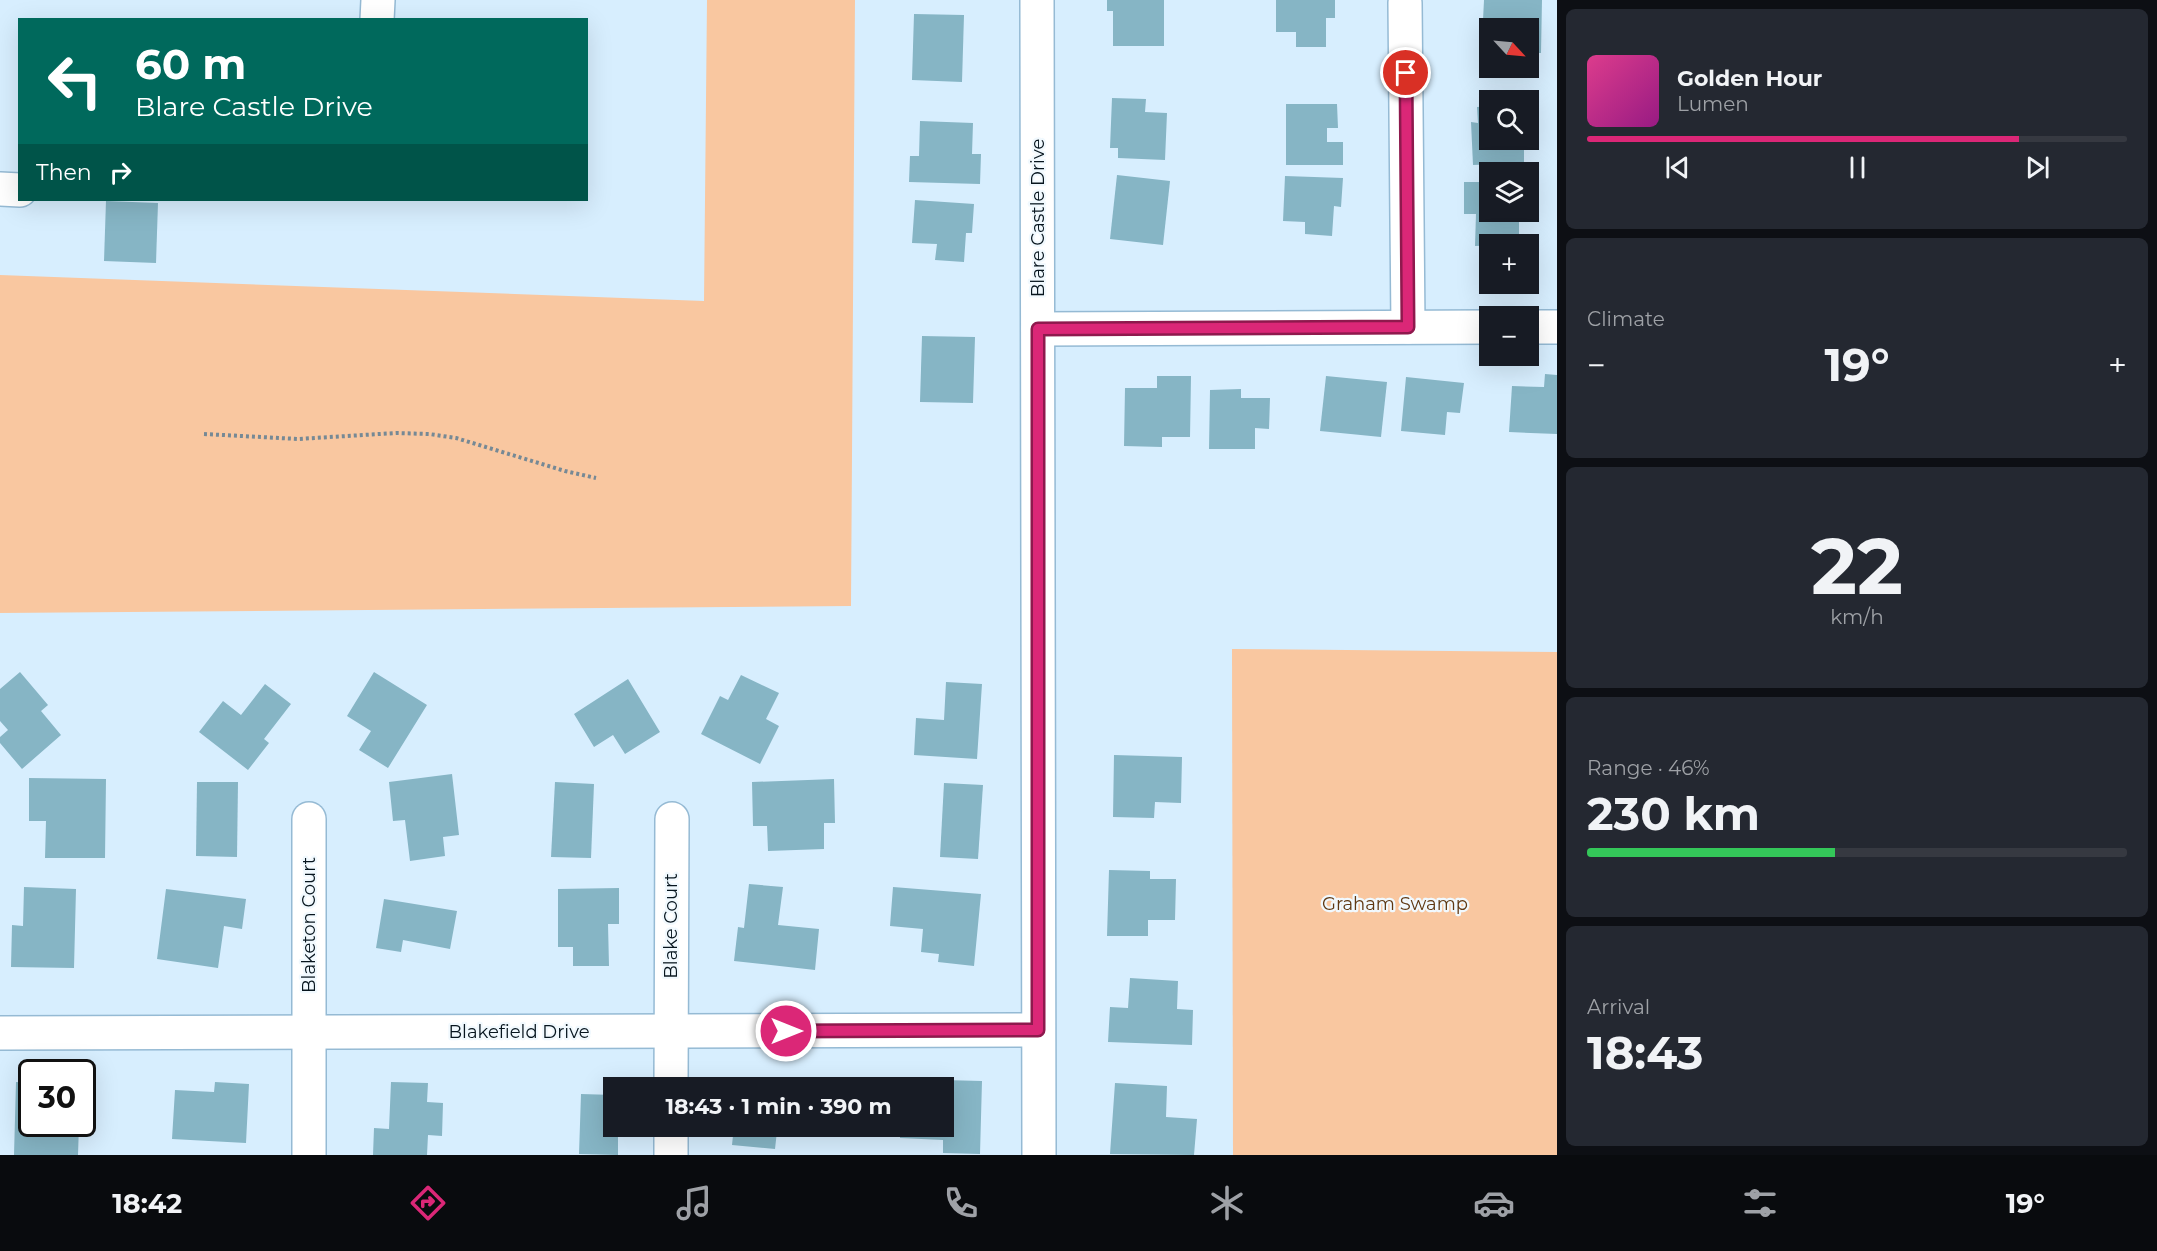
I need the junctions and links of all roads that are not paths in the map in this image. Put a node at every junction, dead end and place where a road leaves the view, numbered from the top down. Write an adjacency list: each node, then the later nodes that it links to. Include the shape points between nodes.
1 (378, 0): 4 (street)
2 (1037, 0): 11 (street, Blare Castle Drive)
3 (1405, 1): 7 (street)
4 (377, 18)
5 (0, 189): 6 (street)
6 (18, 190)
7 (1408, 327): 8 (street); 11 (street)
8 (1479, 327)
9 (1539, 327): 10 (street)
10 (1557, 327)
11 (1038, 329): 14 (street, Blare Castle Drive)
12 (309, 819): 15 (street, Blaketon Court)
13 (672, 819): 16 (street, Blake Court)
14 (1038, 1030): 16 (street, Blakefield Drive); 22 (street, Blare Castle Drive)
15 (309, 1032): 16 (street, Blakefield Drive); 17 (street, Blakefield Drive); 20 (street, Blaketon Court)
16 (671, 1032): 18 (street, Blake Court)
17 (0, 1033)
18 (671, 1077)
19 (671, 1137): 21 (street)
20 (309, 1155)
21 (671, 1155)
22 (1038, 1155)

